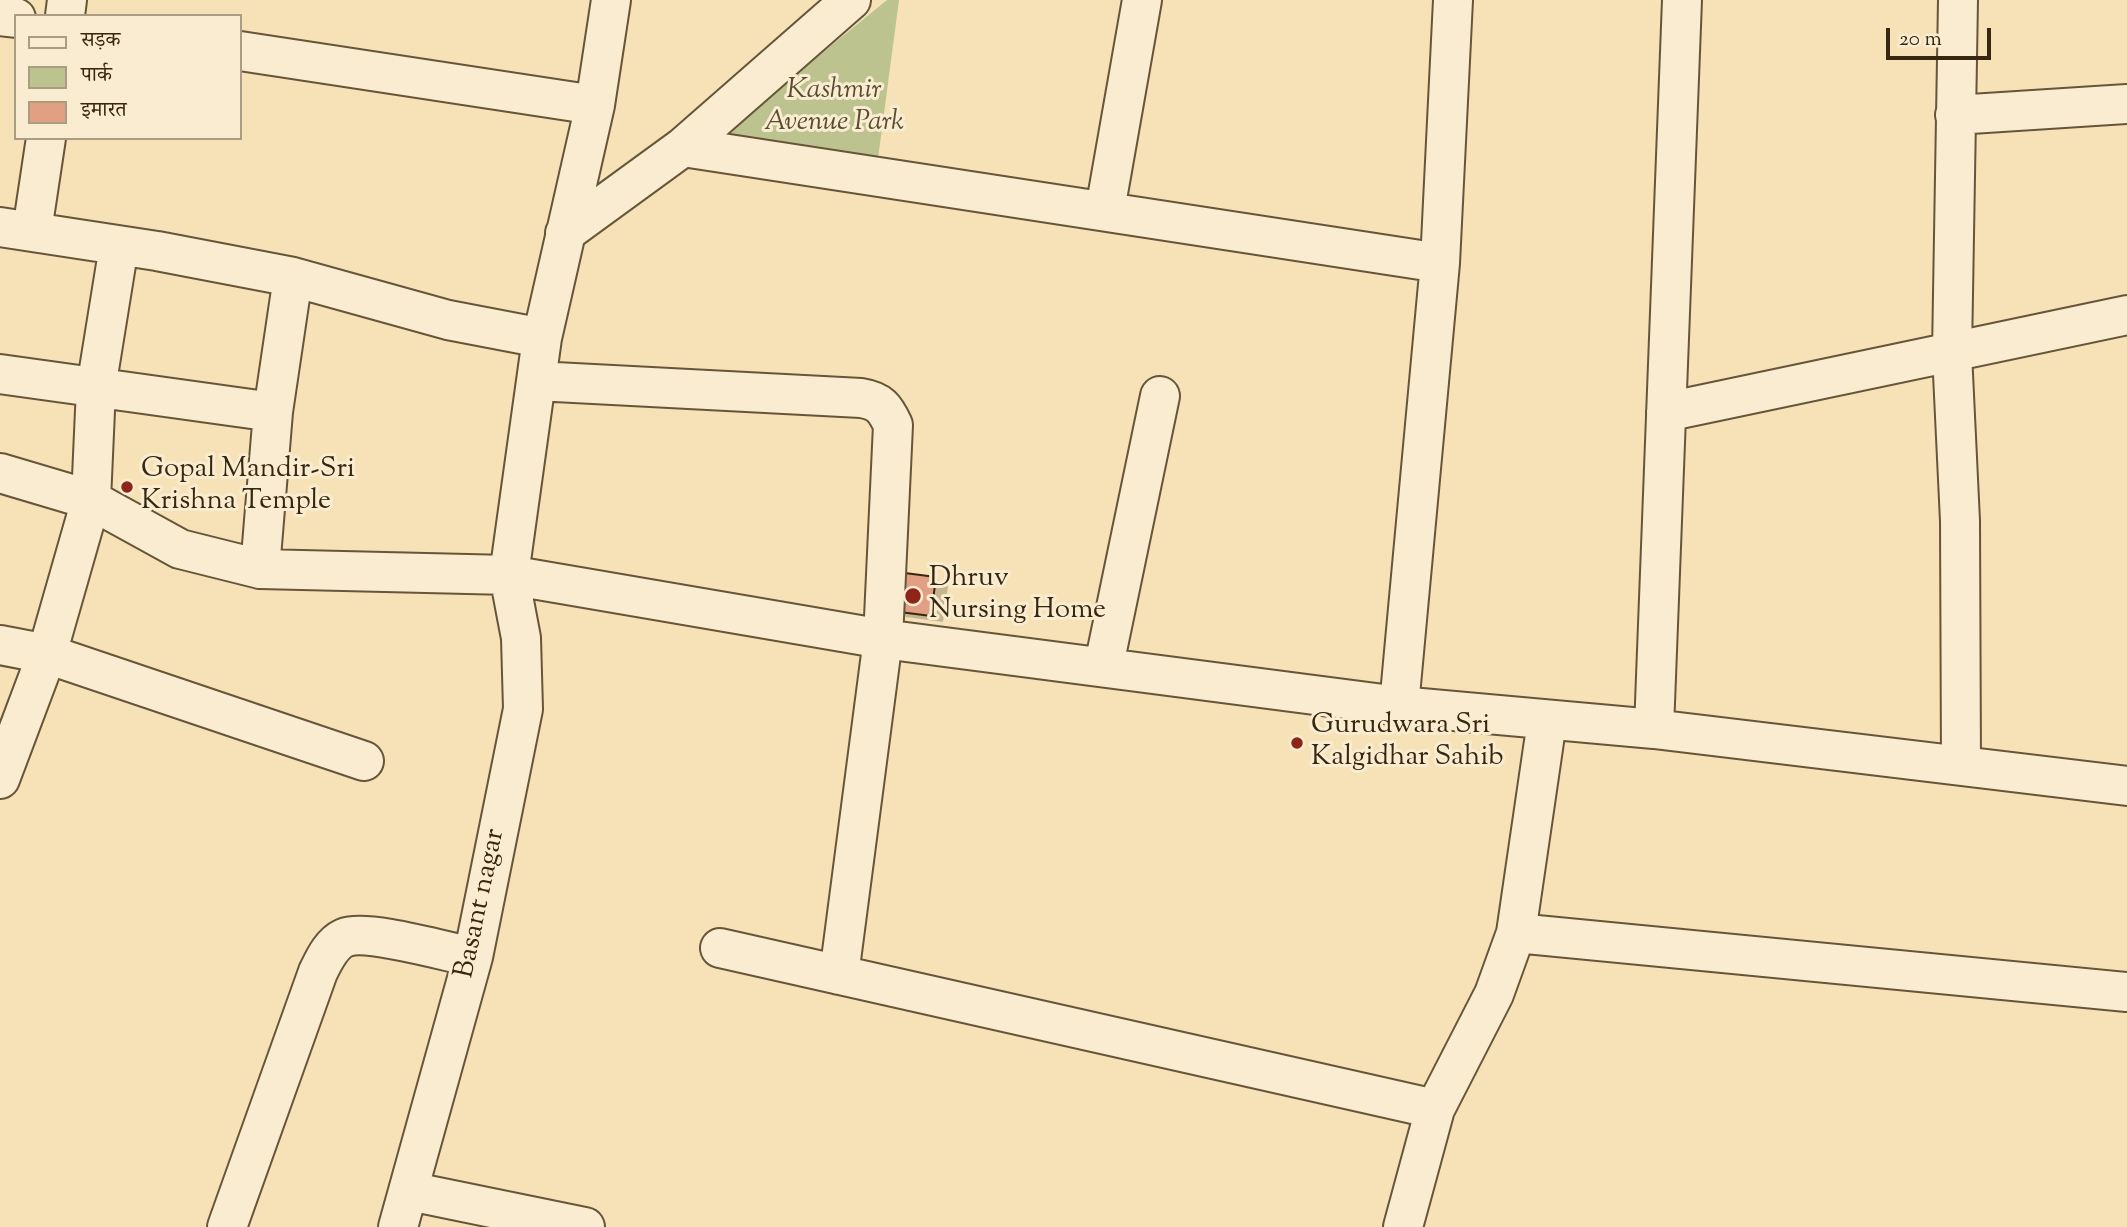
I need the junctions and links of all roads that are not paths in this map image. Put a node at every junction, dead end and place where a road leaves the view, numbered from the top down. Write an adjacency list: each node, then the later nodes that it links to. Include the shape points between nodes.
1 (611, 0): 9 (street, Basant nagar)
2 (852, 0): 12 (street)
3 (1142, 0): 13 (street)
4 (1453, 0): 17 (street)
5 (1682, 0): 27 (street)
6 (1958, 0): 10 (street)
7 (242, 51): 9 (street)
8 (2127, 104): 10 (street)
9 (595, 105): 15 (street, Basant nagar)
10 (1955, 114): 21 (street)
11 (45, 140): 14 (street)
12 (682, 147): 13 (street); 15 (street)
13 (1105, 211): 17 (street)
14 (16, 229): 16 (street)
15 (565, 233): 20 (street, Basant nagar)
16 (119, 246): 18 (street); 24 (street)
17 (1440, 263): 36 (street)
18 (293, 277): 20 (street, via 448,320); 26 (street)
19 (2127, 315): 21 (street)
20 (542, 338): 23 (street, Basant nagar)
21 (1952, 353): 27 (street); 40 (street, via 1961,521)
22 (0, 374): 24 (street)
23 (536, 382): 31 (street, Basant nagar); 32 (street, via 875,400 893,425)
24 (96, 388): 26 (street); 29 (street)
25 (1160, 396): 35 (street)
26 (273, 412): 30 (street)
27 (1666, 412): 38 (street)
28 (0, 474): 29 (street)
29 (91, 500): 30 (street, via 180,549); 34 (street)
30 (260, 569): 31 (street)
31 (509, 575): 32 (street); 45 (street, Basant nagar, via 521,638 523,709)
32 (883, 639): 35 (street); 46 (street)
33 (0, 645): 34 (street)
34 (47, 654): 39 (street); 41 (street)
35 (1104, 665): 36 (street)
36 (1399, 706): 37 (street)
37 (1546, 721): 38 (street); 43 (street)
38 (1654, 729): 40 (street)
39 (365, 761)
40 (1961, 765): 42 (street)
41 (0, 779)
42 (2127, 786)
43 (1516, 933): 47 (street); 48 (street, via 1494,994)
44 (720, 948): 46 (street)
45 (473, 957): 49 (street, Basant nagar); 50 (street, via 372,936 352,934 340,939 318,972)
46 (839, 975): 48 (street)
47 (2127, 992)
48 (1435, 1109): 52 (street)
49 (403, 1209): 51 (street)
50 (227, 1227)
51 (585, 1227)
52 (1403, 1227)

